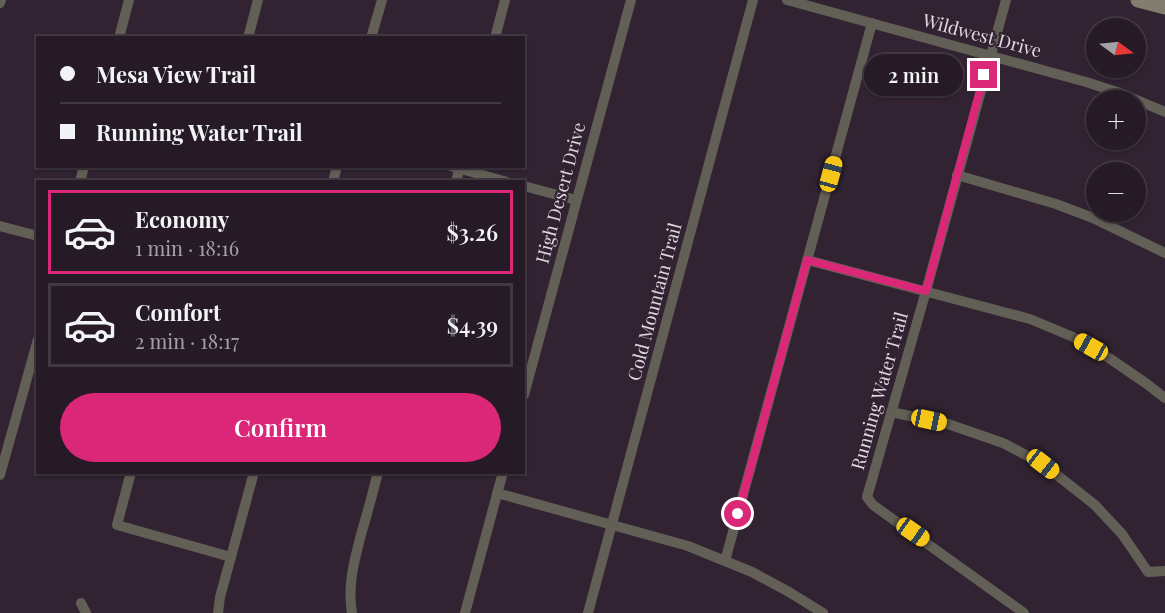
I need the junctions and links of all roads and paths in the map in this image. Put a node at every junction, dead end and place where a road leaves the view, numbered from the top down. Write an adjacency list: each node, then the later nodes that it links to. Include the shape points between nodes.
1 (129, 0): 12 (street)
2 (258, 0): 13 (street)
3 (382, 0): 14 (street)
4 (505, 0): 15 (street)
5 (631, 0): 22 (street, High Desert Drive)
6 (753, 0): 38 (street, Cold Mountain Trail)
7 (787, 0): 11 (street, Wildwest Drive)
8 (1006, 0): 16 (street, Running Water Trail)
9 (1137, 0): 10 (street)
10 (1165, 7)
11 (872, 23): 16 (street, Wildwest Drive); 26 (street)
12 (120, 36)
13 (249, 36)
14 (373, 36)
15 (496, 36)
16 (990, 55): 17 (street, Wildwest Drive, via 1120,93); 19 (street, Running Water Trail)
17 (1165, 112)
18 (460, 168): 20 (street)
19 (957, 175): 25 (street, via 1056,204); 27 (street, Running Water Trail)
20 (500, 180)
21 (525, 186): 22 (street)
22 (576, 200): 29 (street, High Desert Drive)
23 (0, 226): 24 (street)
24 (36, 235)
25 (1165, 253)
26 (807, 260): 27 (street); 40 (street)
27 (926, 291): 30 (street, via 1030,319 1073,337); 31 (street, Running Water Trail)
28 (36, 346): 36 (street)
29 (525, 391)
30 (1165, 398)
31 (891, 412): 41 (street, via 948,424 1003,443 1043,464 1095,505 1122,534 1148,572); 47 (street, Running Water Trail, via 867,497)
32 (130, 474): 39 (street, via 117,525)
33 (253, 474): 39 (street)
34 (377, 474): 43 (street, via 350,583)
35 (502, 474): 37 (street)
36 (0, 475)
37 (497, 493): 38 (street); 44 (street)
38 (612, 524): 40 (street); 45 (street, Cold Mountain Trail)
39 (231, 557): 42 (street)
40 (725, 561): 46 (street)
41 (1165, 571)
42 (218, 613)
43 (352, 613)
44 (465, 613)
45 (588, 613)
46 (823, 613)
47 (1024, 613)

